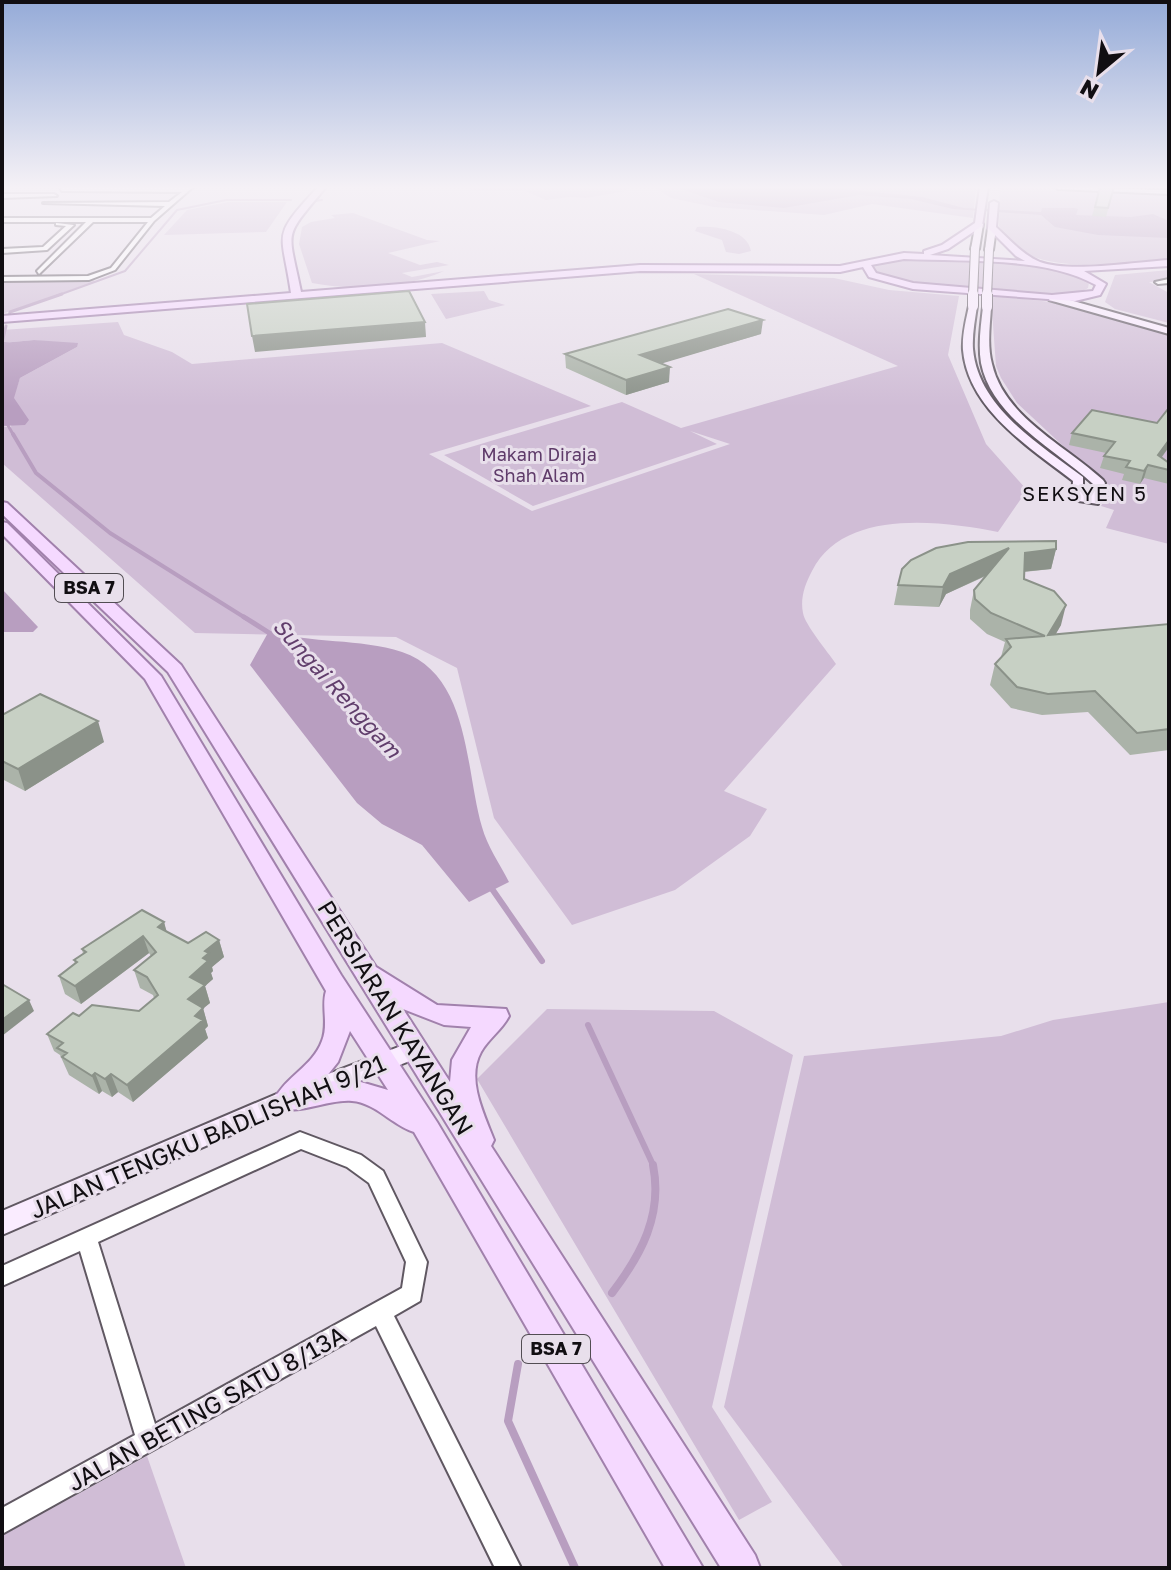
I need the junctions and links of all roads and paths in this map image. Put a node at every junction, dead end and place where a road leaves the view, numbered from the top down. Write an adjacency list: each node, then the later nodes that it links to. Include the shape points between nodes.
1 (51, 260): 14 (street)
2 (121, 260): 13 (street)
3 (280, 260): 20 (main road)
4 (881, 260): 11 (main road)
5 (975, 260): 6 (street, bridge, via 968,351 982,392 1028,441 1079,480 1076,497 1094,501 1099,483 1040,435 996,386 988,369)
6 (989, 260)
7 (989, 260): 9 (main road)
8 (1031, 260): 9 (main road)
9 (1038, 264): 12 (main road)
10 (1169, 265): 12 (main road); 16 (main road, via 1116,271)
11 (867, 266): 17 (main road); 21 (main road, via 640,268)
12 (1069, 268): 16 (main road)
13 (108, 271): 14 (street); 15 (street, via 89,278)
14 (39, 272): 15 (street)
15 (2, 276)
16 (1098, 279): 23 (main road)
17 (882, 280): 22 (main road, via 833,273 691,271); 25 (main road)
18 (1169, 281): 19 (street)
19 (1158, 282)
20 (289, 285): 21 (main road); 24 (main road); 26 (main road)
21 (338, 292): 24 (main road)
22 (386, 293): 24 (main road); 26 (main road)
23 (1097, 293): 25 (main road); 28 (street, via 1104,306)
24 (291, 297): 26 (main road)
25 (1052, 298): 28 (street)
26 (238, 303): 27 (main road)
27 (2, 321)
28 (1169, 329)
29 (2, 506): 31 (main road, PERSIARAN KAYANGAN / BSA 7, via 175,669)
30 (2, 526): 32 (main road, PERSIARAN KAYANGAN / BSA 7, via 152,676)
31 (364, 967): 33 (main road, PERSIARAN KAYANGAN / BSA 7); 37 (main road, via 426,1012 461,1020 497,1016 474,1036 463,1056 464,1090)
32 (332, 981): 34 (main road, PERSIARAN KAYANGAN / BSA 7); 35 (main road, via 340,1011 337,1041 324,1063)
33 (414, 1050): 34 (street, JALAN TENGKU BADLISHAH 9/21); 37 (main road, PERSIARAN KAYANGAN / BSA 7)
34 (383, 1063): 35 (street, JALAN TENGKU BADLISHAH 9/21); 36 (main road, PERSIARAN KAYANGAN / BSA 7)
35 (287, 1100): 36 (main road, via 361,1089); 38 (street, JALAN TENGKU BADLISHAH 9/21)
36 (427, 1130): 45 (main road, PERSIARAN KAYANGAN / BSA 7)
37 (493, 1175): 46 (main road, PERSIARAN KAYANGAN / BSA 7)
38 (2, 1223)
39 (86, 1237): 40 (street); 41 (street, JALAN BETING SATU 8/13A, via 300,1140 354,1161 376,1177 417,1262 412,1294); 42 (street)
40 (2, 1276)
41 (381, 1313): 42 (street, JALAN BETING SATU 8/13A); 44 (street)
42 (149, 1441): 43 (street, JALAN BETING SATU 8/13A)
43 (2, 1522)
44 (503, 1566)
45 (685, 1568)
46 (742, 1568)

